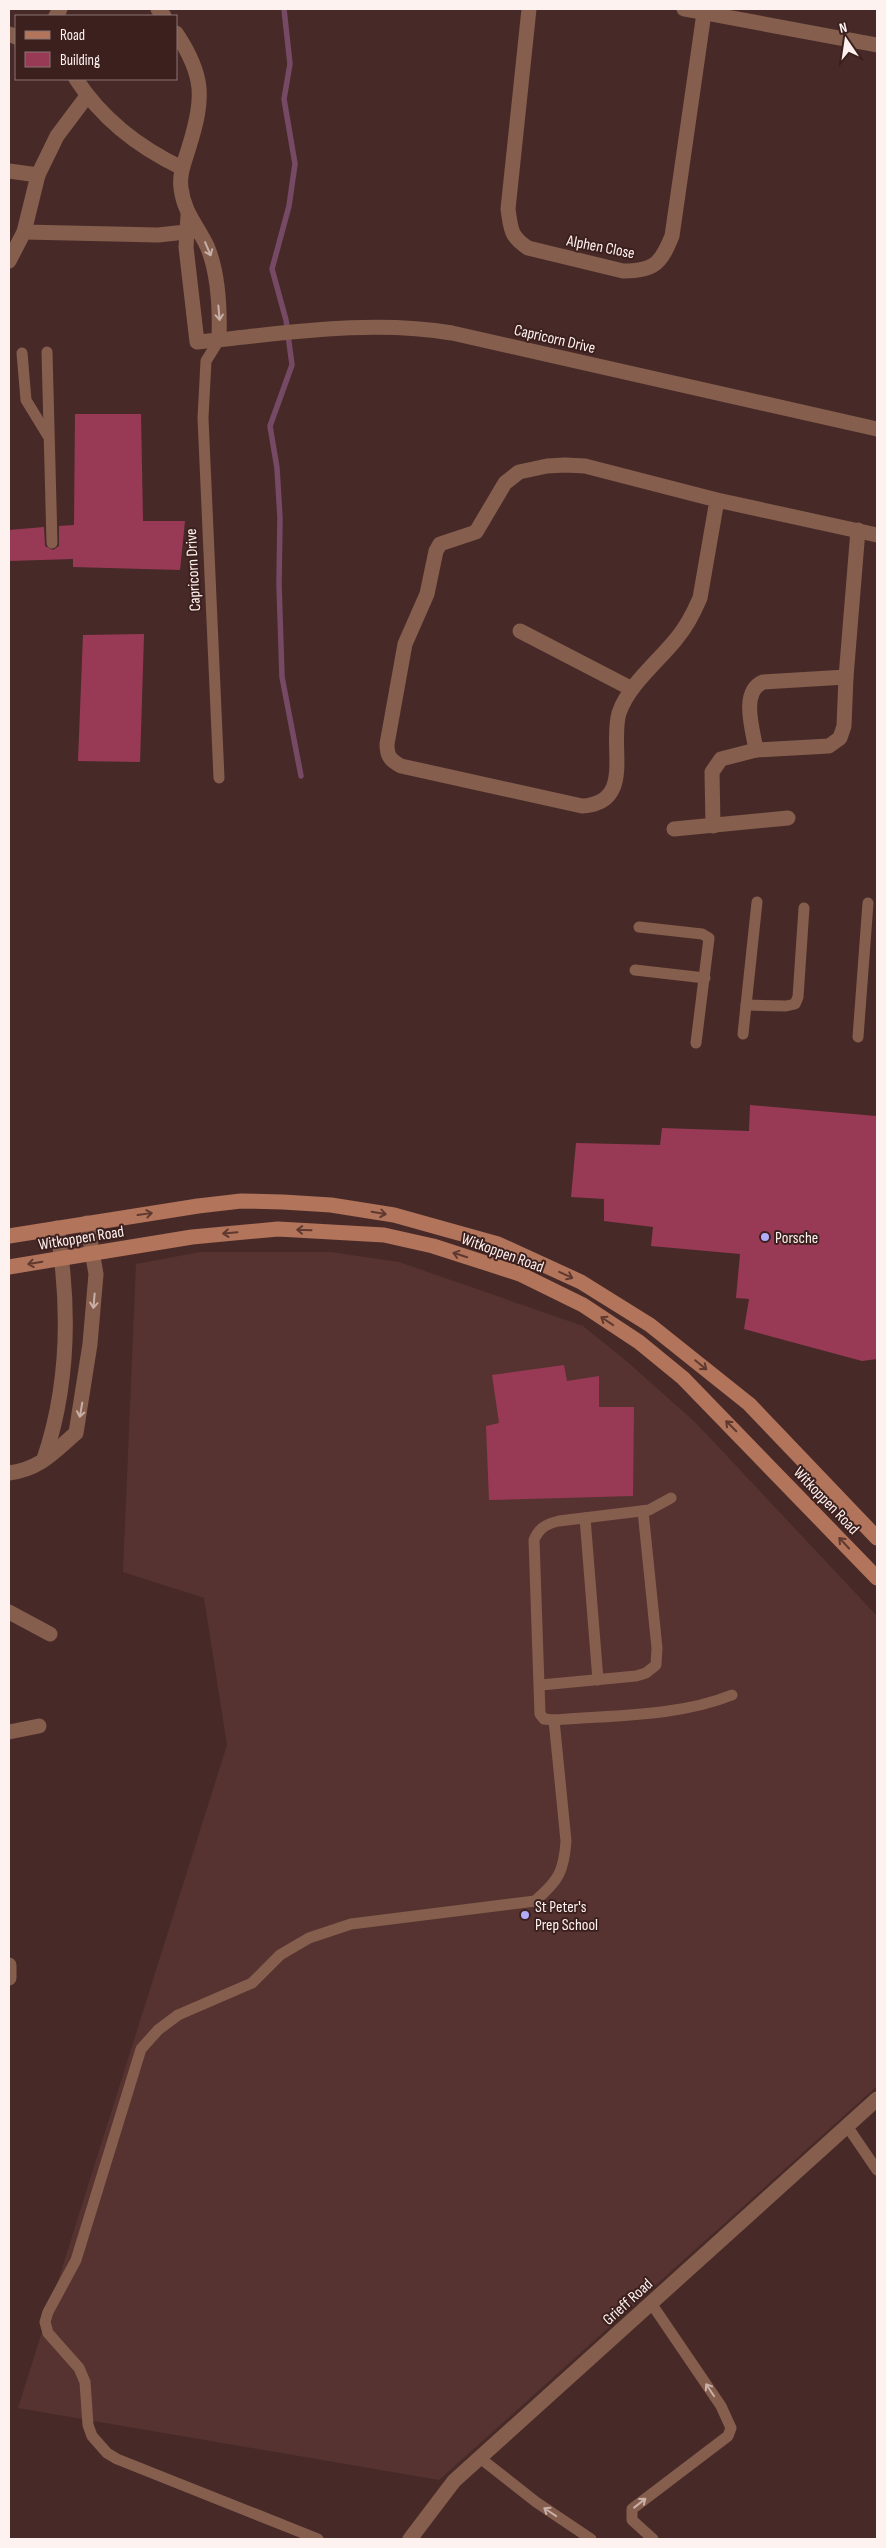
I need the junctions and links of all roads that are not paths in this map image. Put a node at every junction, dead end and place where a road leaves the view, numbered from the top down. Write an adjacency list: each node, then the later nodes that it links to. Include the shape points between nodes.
1 (529, 9): 3 (street, Alphen Close, via 508,209 511,230 516,240 528,248 624,271 640,271 656,265 672,236)
2 (684, 9): 3 (street)
3 (704, 14): 5 (street)
4 (178, 36): 8 (street, via 200,78 201,96 199,115)
5 (877, 46)
6 (77, 80): 7 (street)
7 (87, 96): 8 (street, via 132,139); 10 (street, via 57,136)
8 (182, 168): 12 (street, via 180,186)
9 (9, 171): 10 (street)
10 (38, 175): 11 (street)
11 (24, 232): 12 (street, via 112,235); 13 (street)
12 (192, 232): 14 (street, one-way to 14, via 206,245 214,270); 15 (street)
13 (9, 260)
14 (220, 340): 15 (street, Capricorn Drive); 18 (lane); 19 (street, Capricorn Drive, via 320,330 417,327)
15 (197, 342): 18 (lane, Capricorn Drive)
16 (47, 352): 20 (lane)
17 (22, 353): 20 (lane, via 26,400)
18 (206, 361): 29 (lane, Capricorn Drive, via 203,418)
19 (877, 429)
20 (48, 436): 24 (lane)
21 (717, 500): 22 (street); 27 (street, via 700,598 694,612 679,637); 27 (street, via 585,466 547,466 519,472 505,483 476,532 440,544 436,551 427,594 405,644 387,755 401,766 558,802 592,806 608,798 614,787 618,720)
22 (858, 530): 23 (street); 26 (street)
23 (877, 535)
24 (52, 543)
25 (520, 631): 27 (street)
26 (846, 677): 28 (street, via 844,726 834,744); 28 (street, via 763,682 754,687 749,697)
27 (632, 689)
28 (756, 750): 31 (street, via 725,757 714,766)
29 (219, 778)
30 (788, 818): 31 (street)
31 (713, 826): 32 (street)
32 (674, 829)
33 (757, 902): 39 (lane)
34 (868, 903): 41 (lane)
35 (804, 908): 39 (lane, via 795,1004)
36 (639, 927): 38 (lane, via 707,936 710,940)
37 (635, 970): 38 (lane)
38 (705, 978): 42 (lane)
39 (746, 1005): 40 (lane)
40 (742, 1034)
41 (858, 1037)
42 (696, 1043)
43 (87, 1223): 44 (main road, Witkoppen Road); 46 (street); 53 (main road, Witkoppen Road, one-way to 53, via 241,1202 283,1202 331,1205 404,1217 498,1244 581,1282 650,1325 749,1404)
44 (57, 1228): 45 (main road, Witkoppen Road); 47 (street)
45 (9, 1236)
46 (92, 1253): 47 (main road, Witkoppen Road); 50 (street, one-way to 50, via 96,1274); 59 (main road, Witkoppen Road, one-way to 46, via 683,1378 638,1342 583,1305 520,1274 433,1246 384,1235 329,1231 278,1229 192,1237)
47 (62, 1258): 48 (main road, Witkoppen Road, one-way to 48); 49 (street, via 67,1324)
48 (9, 1267)
49 (61, 1381): 50 (street); 51 (street, via 55,1427)
50 (84, 1386): 51 (street, one-way to 51, via 76,1433)
51 (44, 1461): 52 (street, via 28,1470)
52 (9, 1473)
53 (832, 1491): 57 (main road); 58 (main road, Witkoppen Road)
54 (671, 1498): 55 (lane)
55 (643, 1511): 56 (lane); 62 (lane, via 658,1658 656,1665 646,1673)
56 (585, 1518): 62 (lane); 63 (lane, via 547,1524 538,1531 534,1540)
57 (877, 1523)
58 (877, 1538)
59 (877, 1578)
60 (9, 1612): 61 (street)
61 (50, 1634)
62 (598, 1680): 63 (lane)
63 (541, 1685): 65 (lane, via 540,1714 544,1719)
64 (732, 1695): 65 (lane, via 676,1710)
65 (554, 1720): 75 (lane, via 566,1841 564,1861 554,1885 535,1901 351,1924 309,1938 280,1955 252,1983 178,2015 158,2030 141,2048 76,2260 46,2317 48,2333 78,2368 88,2398 88,2425 107,2453)
66 (39, 1726): 67 (street)
67 (9, 1732)
68 (9, 1965): 69 (street)
69 (9, 1978)
70 (877, 2099): 71 (street, Grieff Road)
71 (847, 2126): 72 (lane); 73 (street, Grieff Road)
72 (877, 2170)
73 (651, 2303): 74 (street, Grieff Road); 78 (lane, one-way to 73, via 632,2520 632,2509 728,2436 731,2428 721,2406)
74 (480, 2458): 76 (street, Grieff Road, via 444,2492); 77 (lane, one-way to 74, via 536,2502)
75 (318, 2539)
76 (410, 2539)
77 (591, 2539)
78 (653, 2539)

